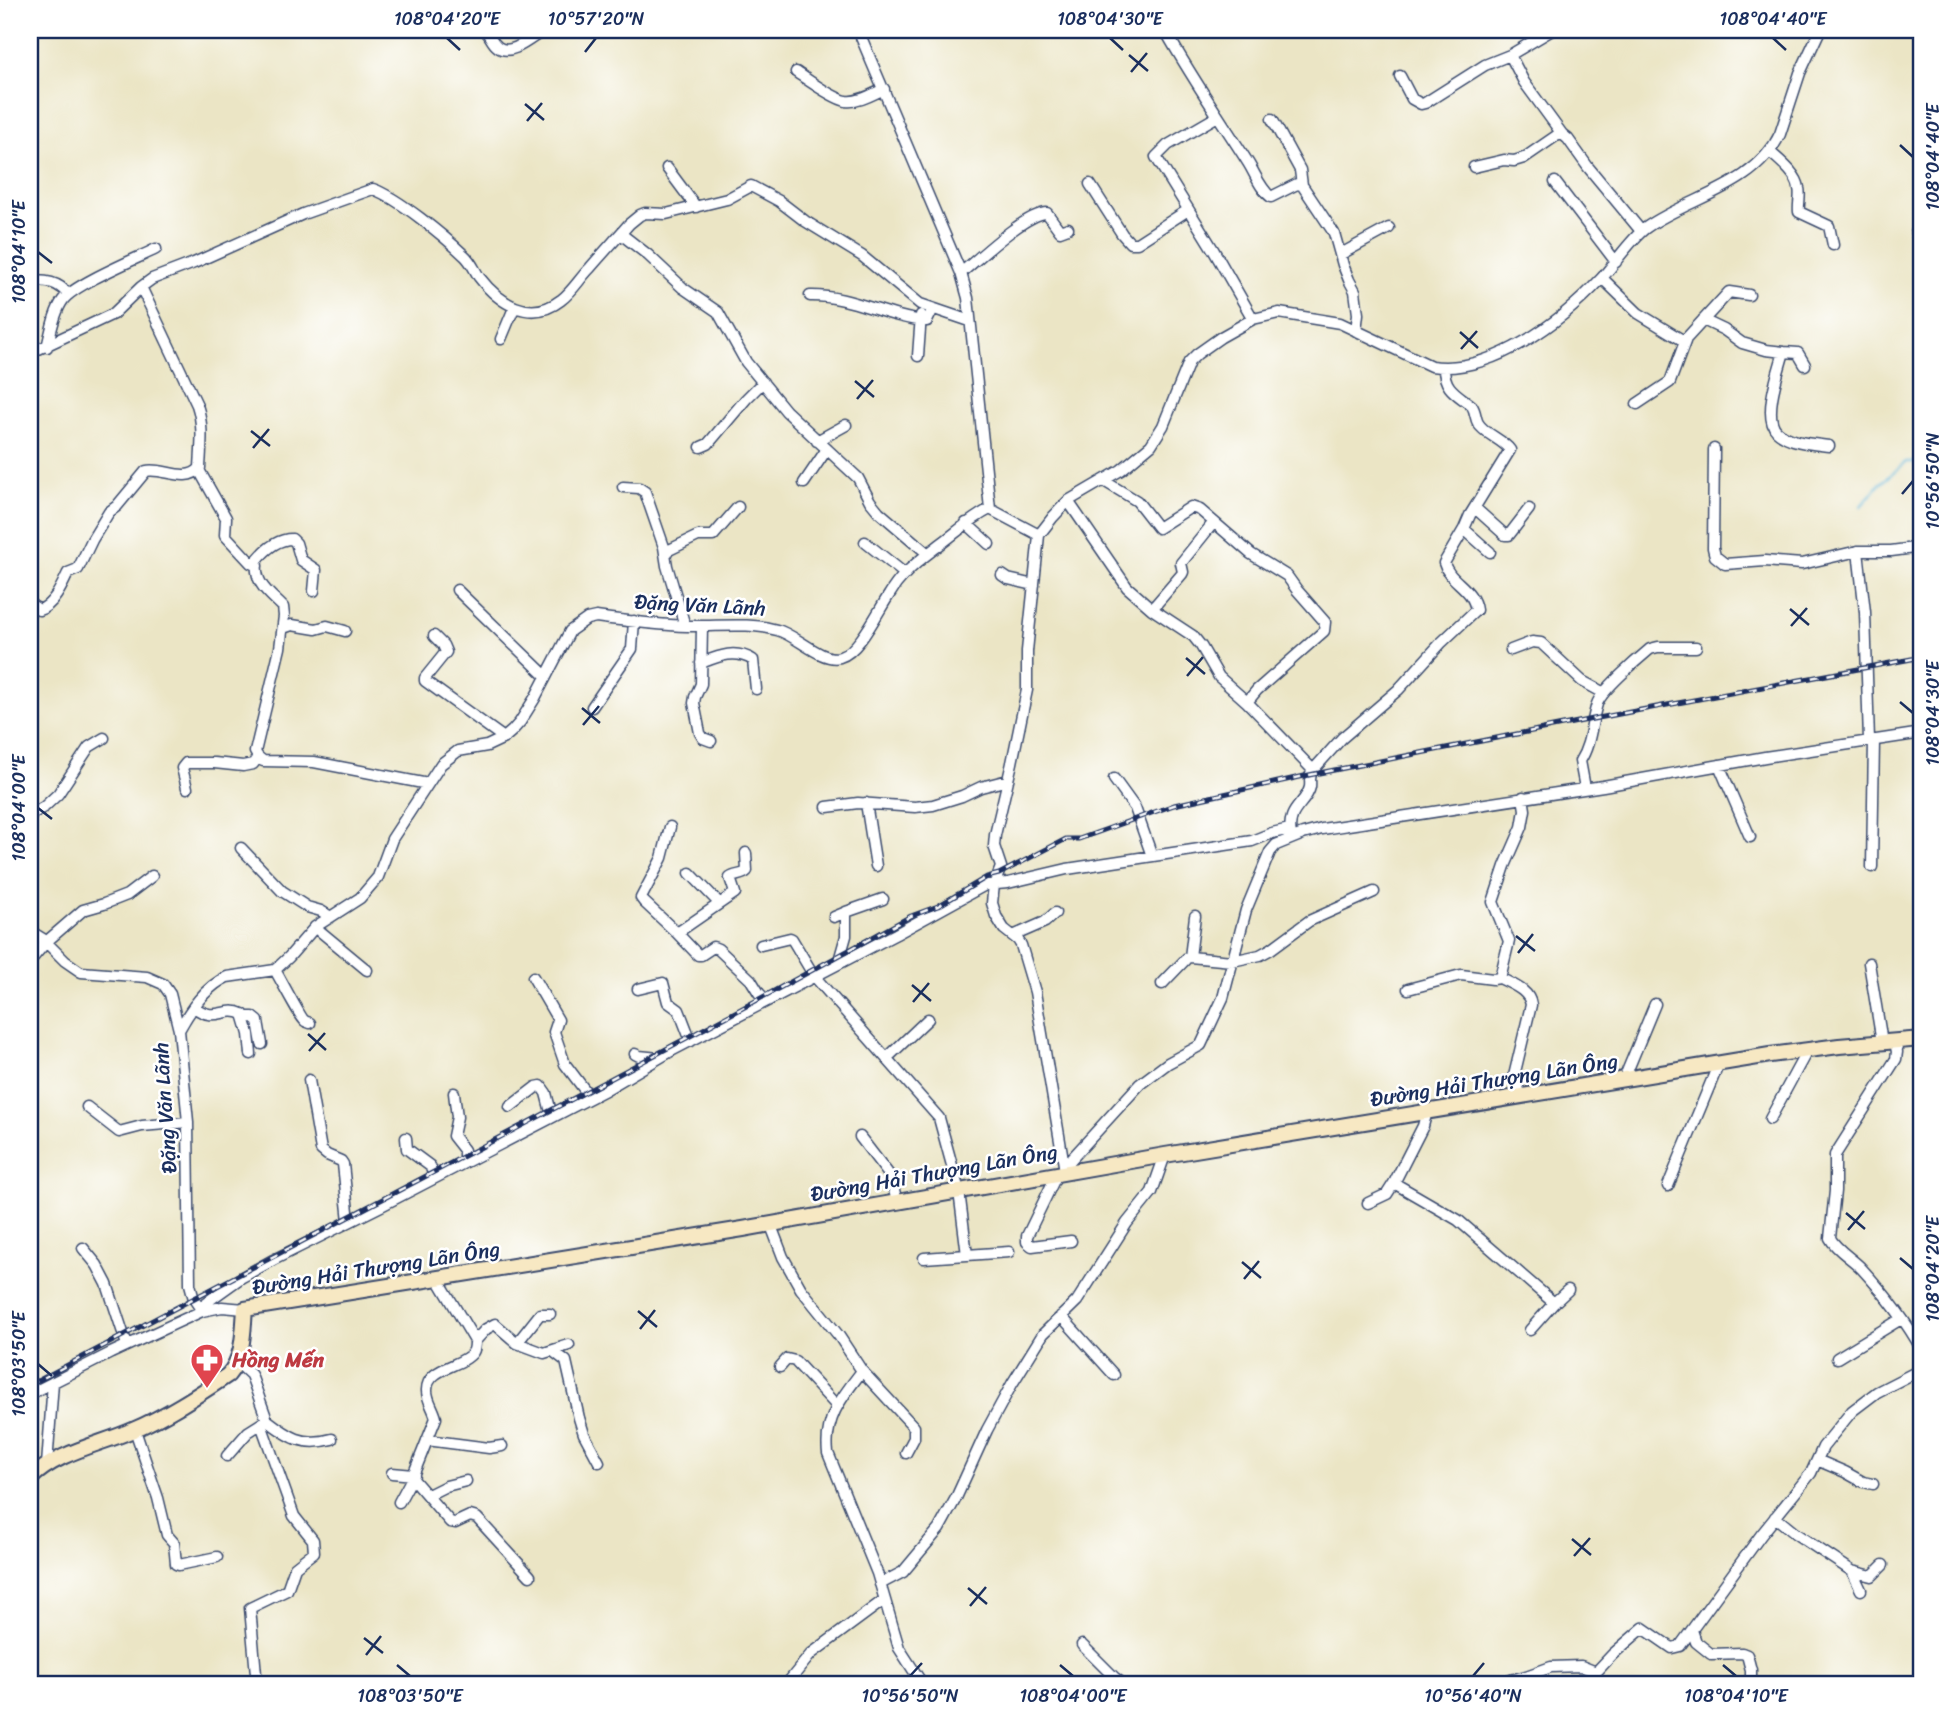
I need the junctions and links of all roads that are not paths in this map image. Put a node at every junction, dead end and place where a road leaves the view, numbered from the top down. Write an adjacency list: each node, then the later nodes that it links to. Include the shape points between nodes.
1 (484, 30): 2 (street, via 505,50)
2 (544, 30)
3 (858, 30): 10 (street)
4 (1165, 30): 11 (street)
5 (1552, 30): 7 (street)
6 (1819, 30): 14 (street)
7 (1510, 55): 9 (street, via 1421,104 1412,99); 13 (street)
8 (796, 72): 10 (street, via 846,101)
9 (1400, 76)
10 (884, 89): 32 (street)
11 (1218, 116): 19 (street, via 1269,197); 21 (street, via 1156,157)
12 (1272, 119): 19 (street, via 1300,170)
13 (1562, 134): 15 (street, via 1524,158); 24 (street)
14 (1770, 152): 24 (street, via 1744,176); 27 (street, via 1797,181 1799,212 1829,226)
15 (1474, 167)
16 (667, 168): 20 (street)
17 (1555, 182): 31 (street)
18 (1090, 184): 21 (street, via 1130,243)
19 (1302, 185): 30 (street, via 1329,223)
20 (696, 206): 26 (street, via 640,215); 39 (street, via 727,200 754,187 862,256)
21 (1188, 210): 42 (street)
22 (1068, 228): 32 (street, via 1060,231 1047,213 1041,213)
23 (1389, 228): 30 (street)
24 (1641, 231): 31 (street)
25 (1916, 233): 29 (street)
26 (621, 234): 40 (street, via 561,300 540,309); 55 (street, via 718,312)
27 (1833, 245)
28 (156, 249): 36 (street)
29 (1922, 251)
30 (1341, 254): 46 (street, via 1355,291)
31 (1616, 262): 33 (street)
32 (961, 273): 45 (street)
33 (1602, 278): 48 (street, via 1638,313); 54 (street, via 1569,310 1516,346 1479,362)
34 (30, 282): 36 (street, via 60,286)
35 (141, 287): 40 (street, via 303,214 373,189 456,247 490,289); 49 (street, via 113,314); 63 (street, via 201,417)
36 (68, 295): 49 (street, via 60,305)
37 (1749, 295): 43 (street, via 1729,292)
38 (810, 296): 44 (street, via 836,297)
39 (920, 304): 41 (street); 44 (street)
40 (514, 308): 47 (street)
41 (933, 309): 44 (street, via 927,321); 45 (street)
42 (1253, 319): 46 (street, via 1279,313 1340,323); 64 (street, via 1189,362 1151,445)
43 (1703, 320): 48 (street); 50 (street, via 1742,343)
44 (921, 321): 52 (street)
45 (970, 321): 70 (street)
46 (1356, 331): 54 (street)
47 (501, 339)
48 (1686, 340): 56 (street, via 1670,382)
49 (47, 347): 51 (street)
50 (1784, 352): 53 (street, via 1798,353); 59 (street, via 1773,396 1773,426 1784,436)
51 (30, 354)
52 (918, 356)
53 (1805, 365)
54 (1444, 368): 69 (street, via 1449,388 1475,410 1479,425 1510,450)
55 (763, 382): 58 (street); 60 (street)
56 (1637, 404)
57 (846, 425): 58 (street)
58 (817, 441): 61 (street)
59 (1829, 446)
60 (701, 447)
61 (827, 449): 65 (street); 82 (street, via 858,478 873,507)
62 (1714, 449): 79 (street, via 1713,548 1719,561 1802,564)
63 (199, 470): 83 (street, via 226,518 225,535); 89 (street, via 172,475 146,471 108,512 78,569 68,573 46,608 39,611)
64 (1104, 481): 67 (street); 72 (street, via 1137,501 1158,528 1191,508)
65 (804, 483)
66 (623, 487): 80 (street, via 645,492)
67 (1068, 501): 75 (street); 90 (street, via 1127,587)
68 (738, 507): 80 (street, via 713,536 698,536)
69 (1475, 508): 71 (street, via 1505,535); 74 (street)
70 (990, 509): 73 (street, Đặng Văn Lãnh); 75 (street)
71 (1530, 509)
72 (1214, 522): 90 (street, via 1181,563 1182,574); 103 (street, via 1251,554 1287,576 1326,626)
73 (966, 523): 77 (street); 82 (street, Đặng Văn Lãnh)
74 (1464, 529): 81 (street); 112 (street, via 1444,566 1468,590 1475,613)
75 (1039, 535): 86 (street)
76 (865, 542): 84 (street)
77 (989, 544)
78 (1922, 547): 79 (street)
79 (1858, 551): 109 (street)
80 (665, 552): 92 (street)
81 (1490, 552)
82 (927, 553): 84 (street, Đặng Văn Lãnh)
83 (257, 566): 88 (street, via 269,547 292,539 301,560 316,570); 94 (street, via 265,592 283,607)
84 (905, 574): 93 (street, Đặng Văn Lãnh, via 859,640 840,657 829,657 767,627)
85 (1002, 575): 86 (street)
86 (1034, 585): 114 (street, via 1027,690)
87 (457, 590): 100 (street)
88 (314, 591)
89 (30, 604)
90 (1152, 608): 103 (street, via 1193,636 1219,677)
91 (634, 621): 92 (street, Đặng Văn Lãnh); 100 (street, Đặng Văn Lãnh, via 596,617 580,623 565,638); 104 (street, via 632,649)
92 (685, 626): 93 (street, Đặng Văn Lãnh)
93 (702, 626): 99 (street)
94 (283, 628): 95 (street, via 327,626); 110 (street, via 255,752)
95 (345, 631)
96 (434, 636): 107 (street, via 446,652 425,681)
97 (1696, 647): 102 (street, via 1650,649)
98 (1511, 650): 102 (street, via 1541,643 1582,681)
99 (701, 663): 101 (street, via 725,654 747,656 755,665); 108 (street, via 701,684 694,703 700,733)
100 (546, 676): 107 (street, Đặng Văn Lãnh, via 520,722)
101 (756, 689)
102 (1604, 693): 117 (street, via 1597,702 1587,750 1580,761)
103 (1247, 702): 112 (street)
104 (592, 707)
105 (1922, 733): 109 (street)
106 (104, 738): 121 (street, via 89,747 58,794)
107 (504, 738): 115 (street, via 451,755)
108 (711, 741)
109 (1871, 741): 111 (street); 129 (street)
110 (258, 757): 115 (street, via 263,761 314,762); 116 (street, via 243,766 186,763 182,768)
111 (1719, 765): 117 (street); 124 (street)
112 (1313, 770): 123 (street, via 1309,789 1294,811)
113 (1114, 779): 127 (street, via 1135,808)
114 (1008, 780): 119 (street, via 933,805); 132 (street, via 995,835 1001,867)
115 (428, 784): 139 (street, via 392,839 378,877 360,898)
116 (187, 788)
117 (1586, 788): 118 (street)
118 (1523, 797): 123 (street); 156 (street, via 1520,835 1493,902 1509,941)
119 (866, 803): 120 (street); 128 (street)
120 (827, 807)
121 (30, 815)
122 (670, 827): 143 (street, via 662,858 642,898)
123 (1291, 834): 127 (street, via 1272,833 1252,841); 149 (street, via 1270,852 1246,910)
124 (1750, 837)
125 (241, 848): 139 (street, via 282,891)
126 (746, 853): 135 (street, via 747,871 730,878 735,893)
127 (1152, 856): 132 (street)
128 (876, 866)
129 (1872, 867)
130 (690, 873): 135 (street)
131 (152, 876): 145 (street, via 127,895 83,910)
132 (994, 885): 144 (street, via 996,916); 151 (street, via 985,885)
133 (1374, 892): 149 (street, via 1310,921 1265,953)
134 (883, 899): 136 (street)
135 (719, 903): 143 (street)
136 (846, 912): 140 (street); 151 (street, via 846,936)
137 (1055, 913): 144 (street)
138 (1195, 916): 147 (street)
139 (331, 917): 141 (street)
140 (834, 917)
141 (316, 928): 152 (street); 153 (street)
142 (30, 931): 145 (street)
143 (677, 933): 160 (street, via 698,954 718,949)
144 (1013, 936): 192 (street, via 1021,946 1035,992)
145 (47, 942): 148 (street); 166 (street, via 81,972 147,977 163,984 169,990)
146 (761, 946): 154 (street, via 792,939)
147 (1190, 957): 149 (street); 157 (street)
148 (30, 961)
149 (1232, 961): 192 (street, via 1220,1006 1201,1045 1140,1084)
150 (1869, 963): 169 (street)
151 (838, 964): 154 (street)
152 (275, 970): 162 (street, Đặng Văn Lãnh, via 220,980); 165 (street, via 301,1017)
153 (367, 970)
154 (814, 976): 160 (street); 175 (street)
155 (533, 977): 181 (street, via 558,1020 554,1032 565,1064)
156 (1500, 978): 159 (street, via 1461,975); 180 (street, via 1530,998 1514,1076)
157 (1162, 984)
158 (638, 989): 168 (street, via 663,983 668,1002 679,1010)
159 (1408, 989)
160 (767, 1001): 168 (street)
161 (1655, 1004): 177 (street)
162 (194, 1007): 163 (street, via 208,1015 239,1012); 166 (street, Đặng Văn Lãnh)
163 (246, 1017): 170 (street, via 258,1021); 172 (street)
164 (928, 1019): 175 (street)
165 (310, 1023)
166 (180, 1030): 187 (street, Đặng Văn Lãnh)
167 (1922, 1040): 169 (street, Đường Hải Thượng Lãn Ông)
168 (691, 1041): 174 (street)
169 (1888, 1042): 171 (street, Đường Hải Thượng Lãn Ông); 213 (street, via 1897,1052 1896,1059 1835,1155 1830,1234)
170 (261, 1044)
171 (1808, 1049): 176 (street, Đường Hải Thượng Lãn Ông); 186 (street)
172 (251, 1054)
173 (635, 1054): 174 (street)
174 (659, 1058): 181 (street)
175 (887, 1058): 196 (street, via 939,1118)
176 (1719, 1063): 177 (street, Đường Hải Thượng Lãn Ông); 195 (street)
177 (1624, 1079): 180 (street, Đường Hải Thượng Lãn Ông)
178 (309, 1080): 199 (street, via 321,1150 343,1164)
179 (454, 1093): 191 (street, via 457,1117 453,1136 464,1150)
180 (1521, 1096): 184 (street, Đường Hải Thượng Lãn Ông)
181 (590, 1097): 185 (street)
182 (88, 1107): 187 (street, via 120,1132)
183 (510, 1107): 185 (street, via 541,1086)
184 (1427, 1111): 190 (street, Đường Hải Thượng Lãn Ông); 194 (street)
185 (552, 1116): 191 (street)
186 (1770, 1119)
187 (188, 1122): 209 (street, Đặng Văn Lãnh, via 190,1284)
188 (860, 1137): 197 (street, via 890,1176)
189 (406, 1138): 193 (street, via 407,1149 430,1166)
190 (1165, 1155): 192 (street, Đường Hải Thượng Lãn Ông); 212 (street, via 1152,1192 1077,1301)
191 (464, 1162): 193 (street)
192 (1062, 1171): 196 (street, Đường Hải Thượng Lãn Ông); 201 (street, via 1027,1242 1032,1246)
193 (435, 1177): 199 (street)
194 (1394, 1183): 198 (street, via 1387,1194); 208 (street, via 1458,1220)
195 (1668, 1186)
196 (959, 1191): 197 (street, Đường Hải Thượng Lãn Ông); 204 (street)
197 (897, 1201): 200 (street, Đường Hải Thượng Lãn Ông)
198 (1368, 1203)
199 (349, 1221): 209 (street, via 242,1278)
200 (770, 1223): 206 (street, Đường Hải Thượng Lãn Ông); 225 (street, via 801,1289)
201 (1071, 1241)
202 (83, 1248): 217 (street, via 102,1273)
203 (1009, 1252): 204 (street)
204 (967, 1255): 205 (street)
205 (924, 1258)
206 (438, 1279): 210 (street, Đường Hải Thượng Lãn Ông); 215 (street)
207 (1568, 1290): 208 (street)
208 (1554, 1303): 214 (street)
209 (201, 1309): 210 (street); 217 (street)
210 (245, 1309): 222 (street, Đường Hải Thượng Lãn Ông)
211 (551, 1314): 216 (street, via 540,1314)
212 (1061, 1316): 226 (street); 252 (street, via 1043,1334 1012,1384 939,1529 903,1572)
213 (1901, 1319): 219 (street); 221 (street)
214 (1531, 1330)
215 (475, 1341): 216 (street, via 495,1324); 233 (street, via 471,1355 438,1373 427,1385 436,1418)
216 (517, 1343): 220 (street, via 544,1353)
217 (127, 1345): 227 (street)
218 (569, 1345): 220 (street)
219 (1922, 1350)
220 (553, 1351): 238 (street, via 566,1361 579,1418)
221 (1837, 1358)
222 (237, 1362): 230 (street, via 251,1375); 231 (street, via 228,1375)
223 (780, 1367): 229 (street, via 787,1359 795,1361)
224 (1922, 1369): 237 (street, via 1858,1405)
225 (862, 1371): 229 (street); 235 (street, via 915,1427)
226 (1114, 1375)
227 (53, 1382): 228 (street); 239 (street)
228 (31, 1391)
229 (836, 1405): 252 (street, via 828,1453)
230 (264, 1422): 232 (street, via 306,1443); 236 (street); 260 (street, via 294,1516 313,1540 314,1552 295,1567 287,1590 250,1608)
231 (135, 1430): 239 (street); 248 (street, via 167,1535 174,1544 176,1564)
232 (332, 1439)
233 (427, 1440): 234 (street); 241 (street)
234 (502, 1446)
235 (906, 1452)
236 (227, 1456)
237 (1817, 1460): 244 (street); 247 (street)
238 (598, 1462)
239 (47, 1465): 242 (street)
240 (392, 1473): 241 (street)
241 (413, 1477): 245 (street); 246 (street)
242 (30, 1479)
243 (466, 1481): 245 (street)
244 (1873, 1485)
245 (428, 1495): 251 (street, via 450,1522 477,1518)
246 (399, 1502)
247 (1775, 1517): 250 (street); 255 (street)
248 (217, 1557)
249 (1883, 1564): 250 (street, via 1872,1576)
250 (1852, 1572): 253 (street)
251 (530, 1576)
252 (880, 1584): 254 (street)
253 (1861, 1590)
254 (884, 1600): 261 (street, via 811,1654); 262 (street, via 899,1648)
255 (1692, 1630): 257 (street, via 1680,1646 1672,1648 1643,1628); 266 (street, via 1696,1642 1711,1654 1748,1655)
256 (1082, 1645): 259 (street)
257 (1596, 1672): 258 (street, via 1581,1666 1551,1667); 265 (street)
258 (1526, 1676): 263 (street); 264 (street)
259 (1116, 1683)
260 (257, 1685)
261 (786, 1685)
262 (923, 1685)
263 (1491, 1685)
264 (1537, 1685)
265 (1584, 1685)
266 (1751, 1685)

